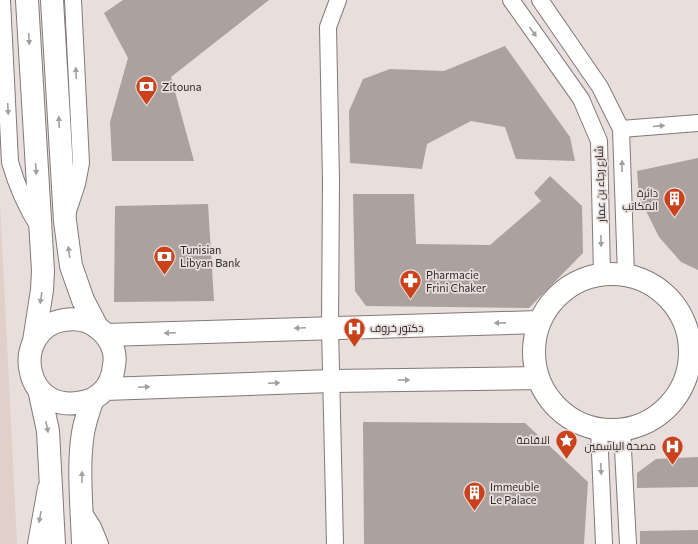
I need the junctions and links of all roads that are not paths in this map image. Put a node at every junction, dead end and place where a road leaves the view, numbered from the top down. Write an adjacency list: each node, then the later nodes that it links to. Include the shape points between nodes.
1 (2, 0): 11 (street, one-way to 11, via 10,162 25,205)
2 (27, 0): 11 (street, one-way to 11)
3 (52, 0): 10 (street, one-way to 3)
4 (72, 0): 10 (street, one-way to 4, via 74,196 81,163)
5 (338, 0): 16 (street, via 328,27 332,181)
6 (511, 0): 12 (street, شارع رجاء بن عمار, one-way to 12, via 581,99 599,141)
7 (540, 0): 9 (street, شارع رجاء بن عمار, via 600,87)
8 (698, 123): 9 (street, one-way to 8)
9 (621, 129): 13 (street, شارع رجاء بن عمار, one-way to 9)
10 (65, 221): 17 (street, one-way to 10, via 83,300 71,266)
11 (40, 229): 18 (street, one-way to 18, via 42,290)
12 (602, 274): 13 (street); 15 (street, via 576,282 554,299)
13 (626, 275): 14 (street, via 651,284)
14 (692, 321): 19 (street)
15 (539, 322): 16 (street, one-way to 16); 20 (street, via 533,350)
16 (330, 328): 17 (street, one-way to 17); 21 (street)
17 (102, 331): 18 (street, via 86,321 72,318 59,320 47,326); 23 (street, via 113,348 115,362 113,376)
18 (34, 341): 22 (street, via 29,362 32,377)
19 (694, 371): 25 (street, via 665,411 645,424)
20 (538, 378): 21 (street, one-way to 20); 24 (street, via 552,402 573,420)
21 (332, 380): 23 (street, one-way to 21); 32 (street)
22 (39, 389): 23 (street, via 50,399 64,404 79,404); 26 (street, one-way to 26, via 48,431)
23 (99, 394): 27 (street, one-way to 23, via 82,432)
24 (599, 430): 25 (street); 33 (street, one-way to 33)
25 (622, 430): 34 (street)
26 (51, 465): 28 (street, one-way to 28); 29 (street)
27 (82, 510): 30 (street); 31 (street)
28 (36, 544)
29 (54, 544)
30 (83, 544)
31 (100, 544)
32 (335, 544)
33 (604, 544)
34 (628, 544)

